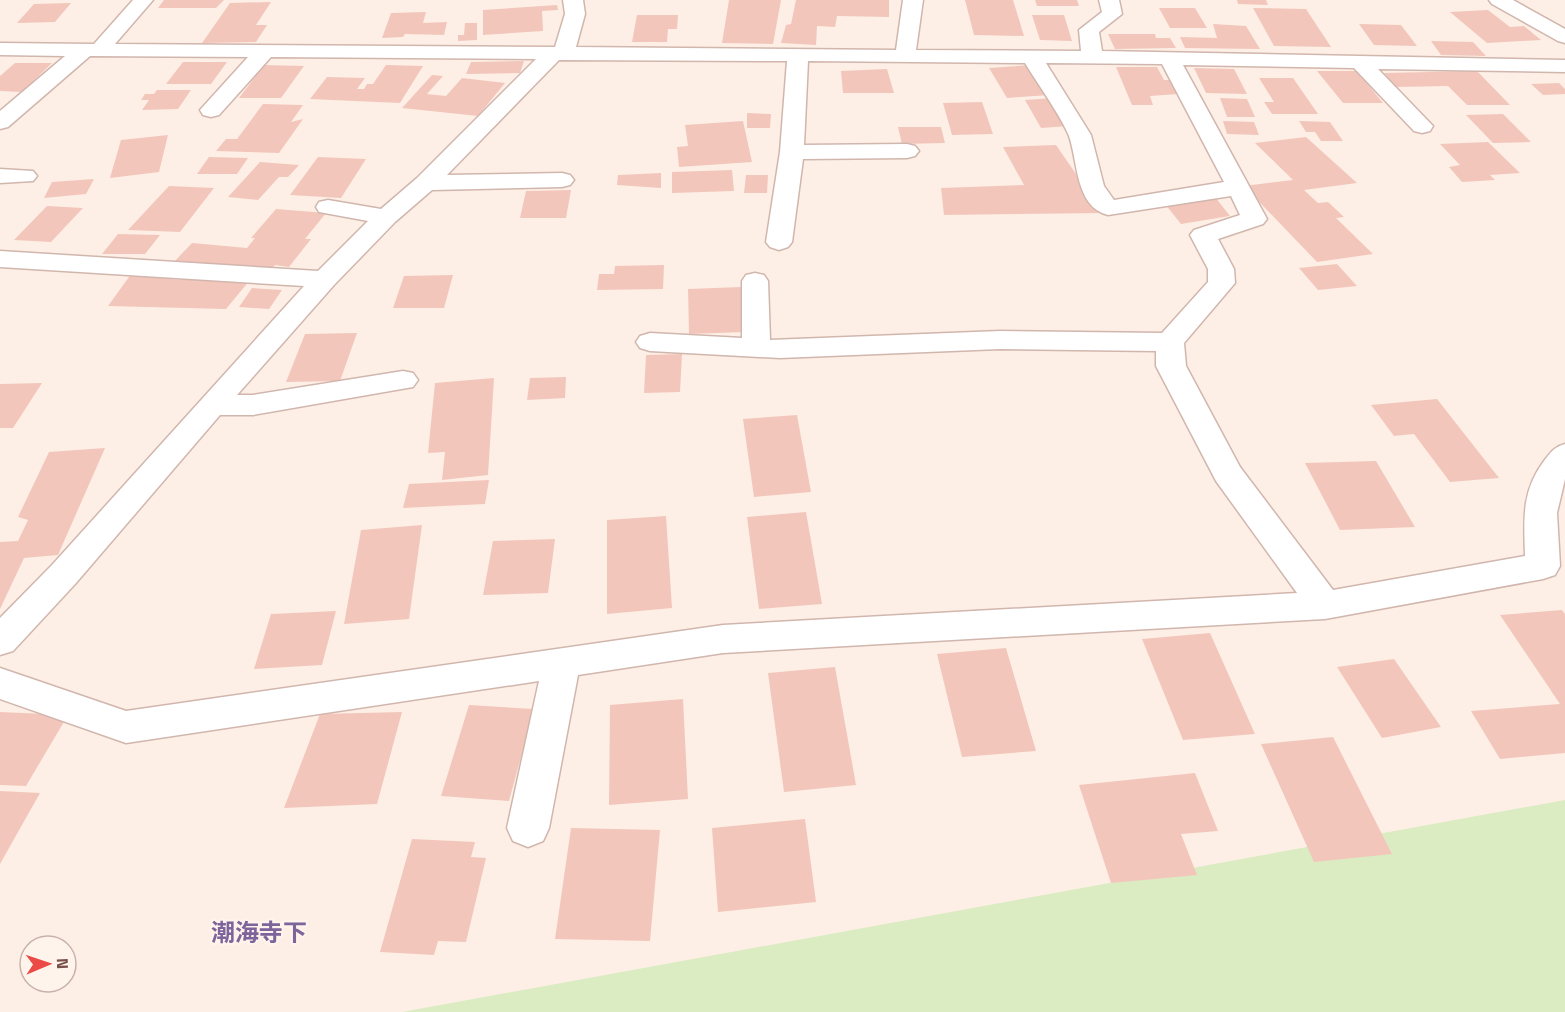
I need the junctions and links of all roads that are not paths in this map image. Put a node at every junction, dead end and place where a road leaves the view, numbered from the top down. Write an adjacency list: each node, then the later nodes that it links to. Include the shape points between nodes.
1 (143, 0): 8 (street)
2 (573, 0): 10 (street, via 574,14)
3 (913, 0): 12 (street)
4 (1109, 0): 14 (street, via 1112,14 1089,30)
5 (1499, 0): 6 (street)
6 (1565, 37)
7 (0, 49): 8 (street)
8 (90, 51): 9 (street); 19 (street)
9 (265, 51): 10 (street); 18 (street)
10 (559, 53): 11 (street); 26 (street)
11 (798, 55): 12 (street); 22 (street)
12 (905, 56): 13 (street)
13 (1032, 57): 14 (street); 27 (street, via 1080,135 1092,187 1108,208)
14 (1092, 57): 15 (street)
15 (1169, 58): 16 (street); 27 (street)
16 (1360, 62): 17 (street); 20 (street)
17 (1565, 66)
18 (211, 110)
19 (0, 122)
20 (1422, 126)
21 (907, 151): 22 (street)
22 (792, 152): 30 (street)
23 (0, 176): 24 (street)
24 (25, 176)
25 (562, 180): 26 (street)
26 (426, 183): 29 (street)
27 (1239, 187): 35 (street, via 1254,219 1203,235 1221,269 1222,283)
28 (328, 207): 29 (street)
29 (386, 217): 32 (street)
30 (779, 242)
31 (0, 259): 32 (street)
32 (325, 279): 38 (street)
33 (755, 280): 36 (street)
34 (650, 342): 36 (street)
35 (1170, 342): 36 (street, via 1000,340); 40 (street, via 1171,366 1227,473)
36 (756, 348)
37 (402, 380): 38 (street, via 253,405)
38 (212, 405): 41 (street)
39 (1565, 454): 40 (street, via 1547,480 1540,513 1544,566)
40 (1325, 605): 42 (street, via 723,639)
41 (0, 641)
42 (562, 662): 43 (street, via 126,727); 44 (street)
43 (0, 683)
44 (528, 828)

